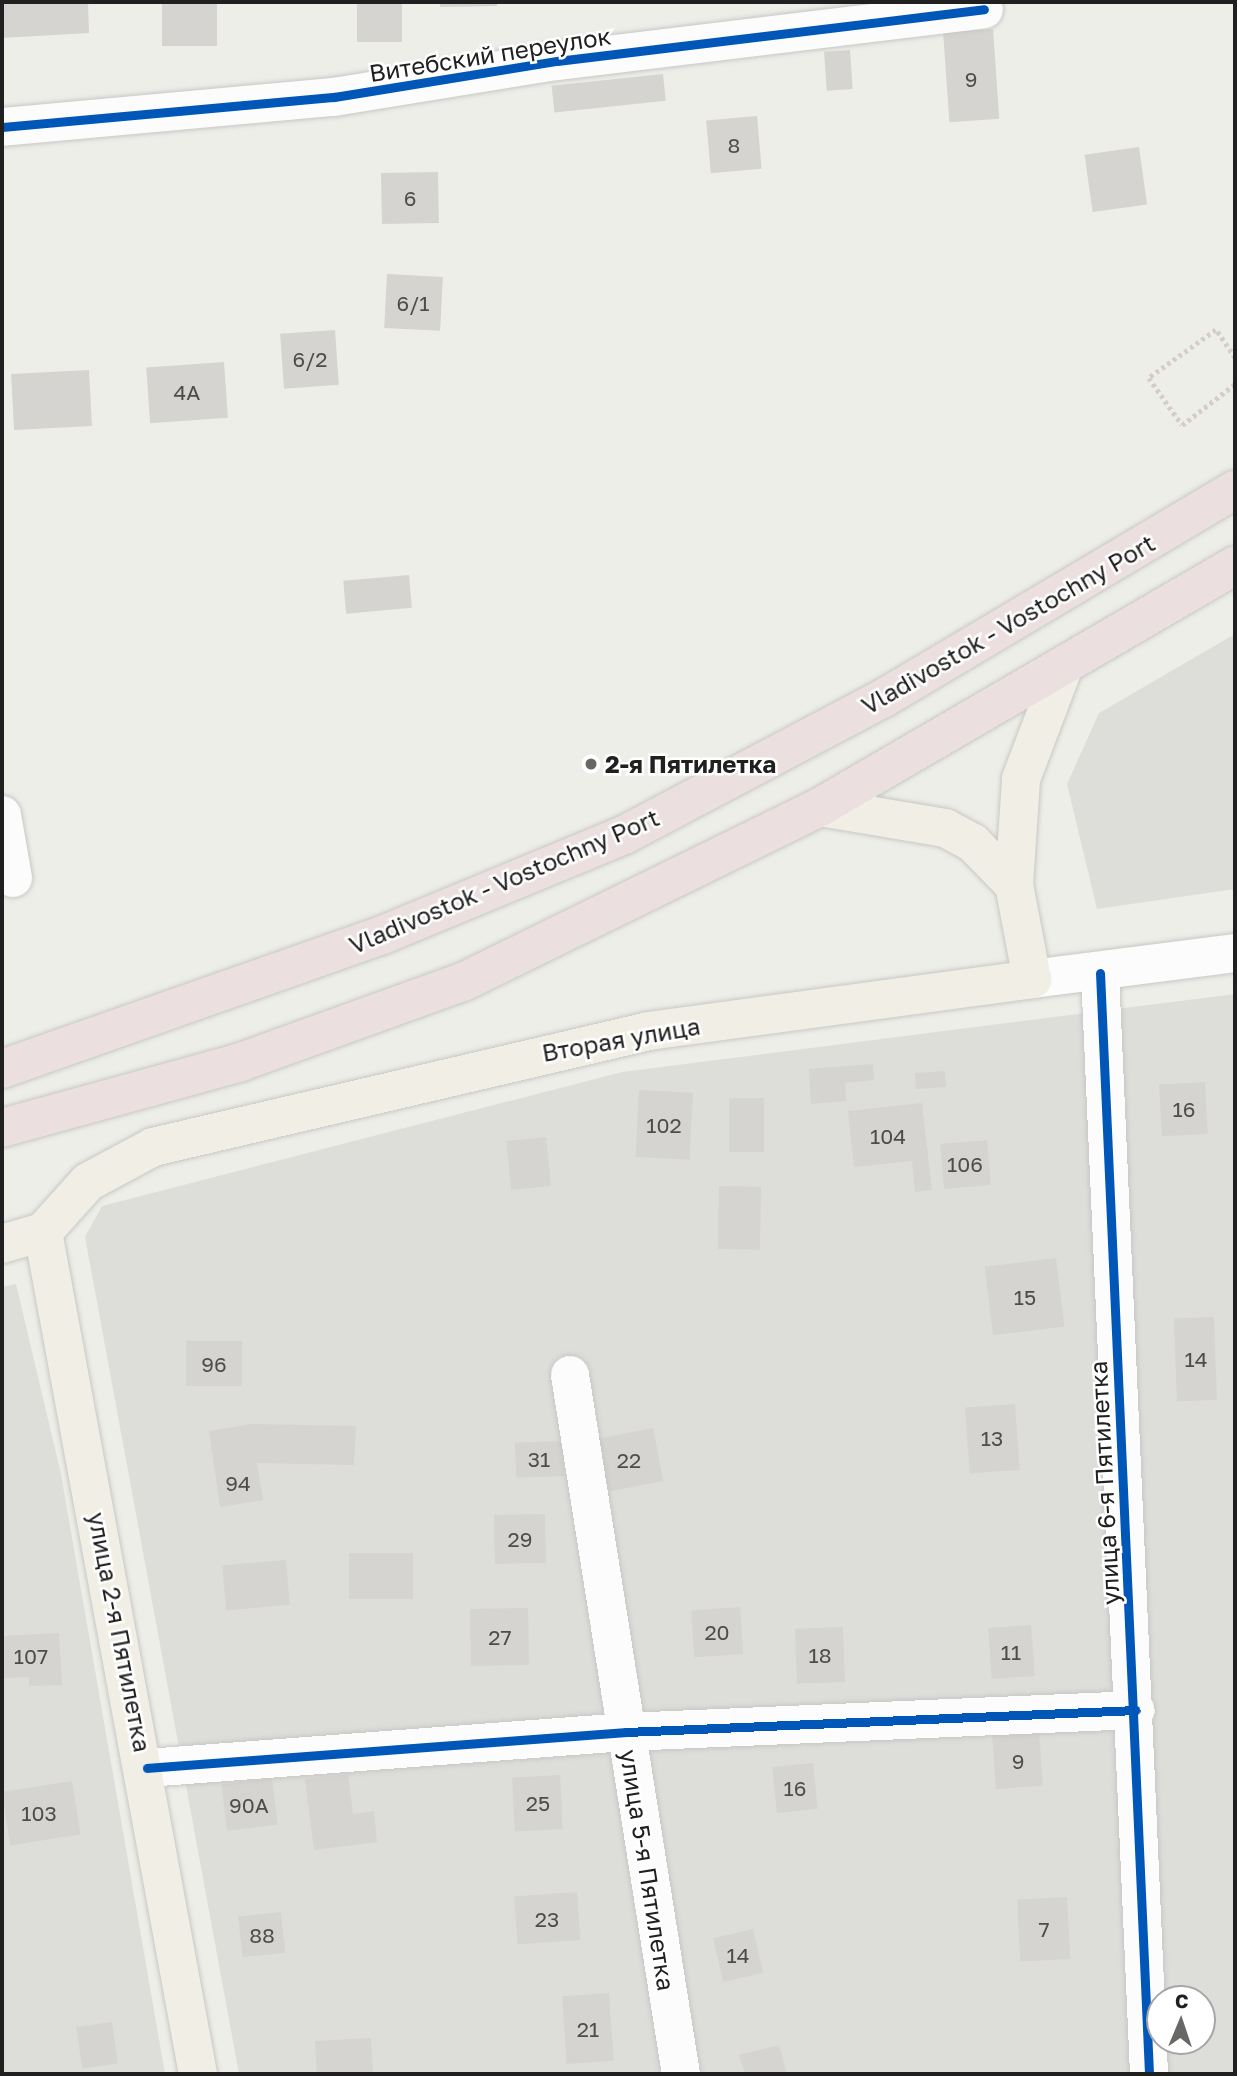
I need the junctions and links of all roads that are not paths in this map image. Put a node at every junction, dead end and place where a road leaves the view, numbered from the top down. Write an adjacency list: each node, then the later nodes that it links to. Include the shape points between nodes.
1 (984, 9): 2 (street, Витебский переулок, via 557,61 334,97)
2 (2, 127)
3 (1235, 490): 13 (highway, Vladivostok - Vostochny Port, via 884,698 624,835 385,934)
4 (1235, 565): 5 (highway)
5 (1062, 671): 6 (highway); 9 (main road, via 1021,779)
6 (820, 807): 9 (main road, via 945,828 973,844); 14 (highway, via 465,981 241,1062)
7 (2, 815): 8 (street)
8 (13, 878)
9 (1014, 885): 12 (main road)
10 (1235, 953): 11 (street, Вторая улица)
11 (1100, 973): 12 (street, Вторая улица); 18 (street, улица 6-я Пятилетка)
12 (1032, 979): 15 (main road, Вторая улица, via 649,1031 153,1147 88,1182)
13 (2, 1069)
14 (2, 1128)
15 (43, 1232): 16 (main road); 20 (main road, улица 2-я Пятилетка)
16 (2, 1244)
17 (570, 1375): 19 (street, улица 5-я Пятилетка)
18 (1136, 1710): 19 (street); 23 (street, улица 6-я Пятилетка)
19 (626, 1732): 20 (street); 22 (street, улица 5-я Пятилетка)
20 (146, 1768): 21 (main road, улица 2-я Пятилетка)
21 (198, 2074)
22 (681, 2074)
23 (1149, 2074)

